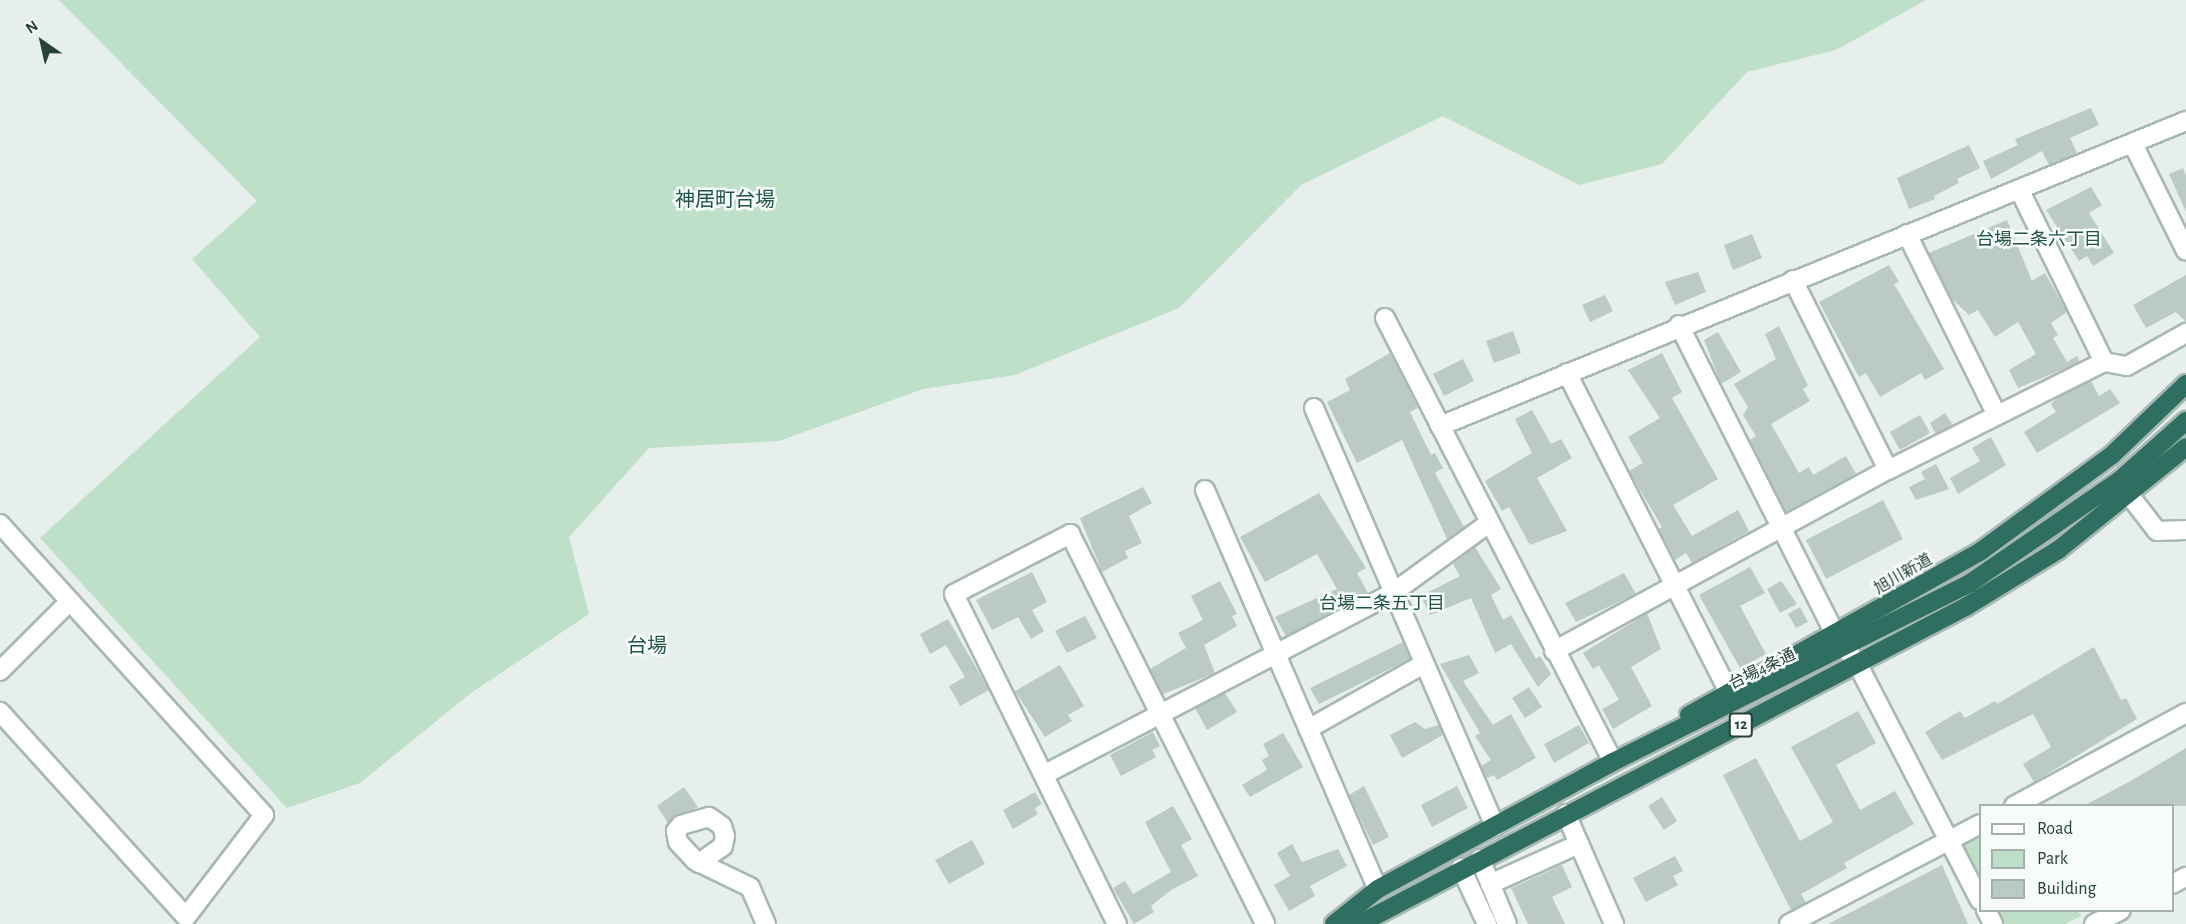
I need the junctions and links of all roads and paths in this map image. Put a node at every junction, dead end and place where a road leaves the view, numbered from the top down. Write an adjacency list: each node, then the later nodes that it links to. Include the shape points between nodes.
1 (2186, 121): 2 (street)
2 (2133, 144): 3 (street); 5 (street)
3 (2019, 189): 4 (street); 10 (street)
4 (1907, 234): 6 (street); 14 (street)
5 (2186, 251)
6 (1793, 279): 8 (street); 20 (street)
7 (1385, 318): 16 (street)
8 (1679, 325): 11 (street); 26 (street)
9 (2186, 333): 10 (street, via 2127,366)
10 (2104, 362): 14 (street)
11 (1567, 373): 16 (street); 28 (street)
12 (2186, 384): 18 (highway, 旭川新道 / 12)
13 (1314, 408): 29 (street)
14 (1997, 415): 20 (street)
15 (2186, 422): 21 (highway, 台場4条通 / 12)
16 (1440, 426): 24 (street)
17 (2186, 447): 23 (highway, 台場4条通 / 12)
18 (2112, 455): 21 (highway); 31 (highway, 旭川新道 / 12, via 1981,550)
19 (2186, 460): 23 (highway, 12)
20 (1888, 470): 26 (street)
21 (2120, 480): 23 (highway); 31 (highway, 台場4条通 / 12, via 1970,583)
22 (1204, 490): 33 (street)
23 (2130, 496): 27 (street, via 2157,531); 35 (highway, 台場4条通 / 12, via 2058,550)
24 (1490, 523): 29 (street); 32 (street)
25 (0, 524): 30 (street)
26 (1782, 530): 28 (street); 31 (street)
27 (2186, 530)
28 (1672, 586): 32 (street); 37 (street)
29 (1394, 592): 33 (street); 34 (street)
30 (70, 601): 36 (street); 38 (street, via 264,815 186,917)
31 (1841, 641): 35 (street); 37 (highway, 旭川新道 / 12); 42 (highway, 台場4条通 / 12)
32 (1554, 651): 42 (street)
33 (1275, 656): 40 (street); 41 (street)
34 (1424, 664): 41 (street); 47 (street)
35 (1858, 665): 45 (highway, 台場4条通 / 12); 48 (street)
36 (0, 671)
37 (1728, 690): 42 (highway, 旭川新道 / 12)
38 (0, 712)
39 (2186, 714): 44 (street)
40 (1158, 716): 43 (street); 43 (street, via 1070,534 954,594); 60 (street)
41 (1308, 729): 54 (street)
42 (1613, 762): 47 (highway, 台場4条通 / 12)
43 (1045, 774): 59 (street)
44 (2018, 804)
45 (1566, 814): 49 (street); 50 (highway, 台場4条通 / 12)
46 (1979, 825): 48 (street)
47 (1495, 827): 54 (highway, 台場4条通 / 12)
48 (1951, 840): 55 (street); 64 (street)
49 (1579, 844): 53 (street); 63 (street)
50 (1479, 859): 52 (highway, 台場4条通 / 12); 53 (street)
51 (699, 863): 58 (street, via 750,887)
52 (1461, 868): 57 (highway, 台場4条通 / 12, via 1365,921); 61 (street)
53 (1490, 884): 62 (street)
54 (1378, 889): 57 (highway, 台場4条通 / 12)
55 (1979, 898)
56 (2117, 912): 65 (street)
57 (1336, 923)
58 (766, 924)
59 (1117, 924)
60 (1265, 924)
61 (1487, 924)
62 (1508, 924)
63 (1614, 924)
64 (1789, 924)
65 (2094, 924)

